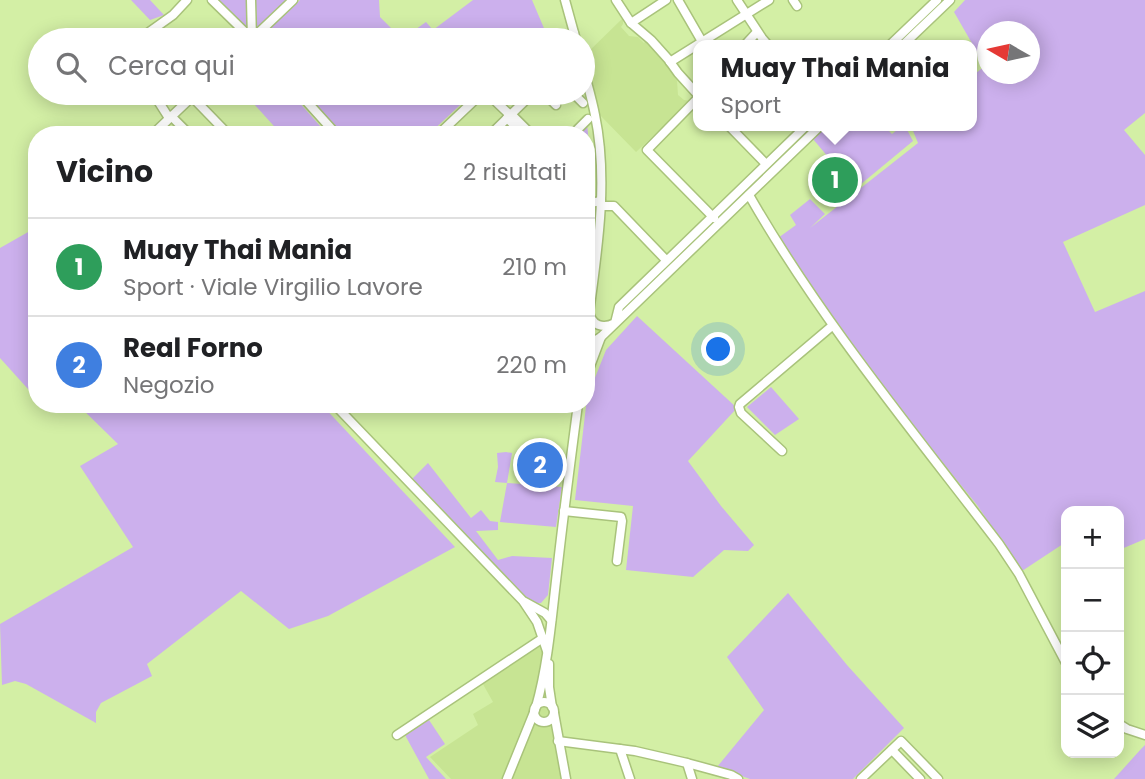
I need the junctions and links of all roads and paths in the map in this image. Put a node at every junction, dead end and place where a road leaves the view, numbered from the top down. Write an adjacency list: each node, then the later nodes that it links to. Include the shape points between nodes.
1 (187, 0): 15 (street)
2 (212, 0): 16 (street)
3 (251, 0): 17 (street)
4 (293, 0): 18 (street)
5 (565, 0): 19 (street)
6 (616, 0): 14 (street)
7 (666, 0): 14 (street)
8 (678, 0): 21 (street)
9 (737, 0): 13 (street)
10 (769, 0): 13 (street)
11 (937, 0): 25 (street)
12 (950, 0): 26 (street)
13 (746, 14): 20 (street); 22 (street)
14 (631, 23): 28 (street)
15 (155, 28)
16 (240, 28)
17 (252, 28)
18 (264, 28)
19 (573, 28)
20 (757, 32): 23 (street); 24 (street)
21 (701, 40)
22 (709, 40)
23 (750, 40)
24 (764, 40)
25 (895, 40)
26 (908, 40)
27 (693, 49): 28 (street)
28 (670, 62): 29 (street)
29 (693, 91)
30 (693, 102): 58 (street, via 647,150)
31 (162, 105): 40 (street)
32 (183, 105): 40 (street)
33 (203, 105): 44 (street)
34 (310, 105): 45 (street)
35 (469, 105): 46 (street)
36 (499, 105): 39 (street)
37 (521, 105): 39 (street)
38 (593, 105): 57 (street)
39 (510, 116): 47 (street); 48 (street); 49 (street)
40 (170, 117): 42 (street); 43 (street)
41 (588, 119): 50 (street)
42 (161, 126)
43 (180, 126)
44 (221, 126)
45 (329, 126)
46 (447, 126)
47 (499, 126)
48 (517, 126)
49 (522, 126)
50 (581, 126)
51 (734, 131): 54 (street)
52 (801, 131): 54 (street)
53 (815, 131): 55 (street)
54 (766, 164): 58 (street)
55 (749, 195): 58 (street); 63 (street)
56 (595, 203): 57 (street)
57 (601, 203): 59 (street); 60 (street, via 614,206)
58 (716, 219): 60 (street); 61 (street)
59 (595, 243)
60 (666, 261): 61 (street, via 619,307)
61 (615, 323): 62 (street); 64 (street)
62 (595, 324)
63 (832, 326): 69 (street, via 740,404 741,413); 78 (street, via 999,544)
64 (601, 337): 65 (street); 66 (street)
65 (595, 341)
66 (595, 353)
67 (343, 413): 73 (street)
68 (577, 413): 70 (street)
69 (782, 451)
70 (564, 510): 71 (street, via 621,517); 72 (street)
71 (617, 561)
72 (554, 600): 74 (street); 75 (street)
73 (523, 601): 74 (street); 76 (street)
74 (536, 607): 75 (street)
75 (551, 620): 76 (street); 77 (street)
76 (538, 625): 77 (street)
77 (547, 637): 79 (street); 80 (street); 83 (street)
78 (1061, 654)
79 (535, 709): 80 (street, via 544,702); 81 (street, via 536,717); 86 (street)
80 (553, 710): 81 (street, via 551,719); 85 (street)
81 (543, 721): 85 (street); 86 (street)
82 (1124, 727): 84 (street)
83 (397, 735)
84 (1145, 735)
85 (558, 740): 87 (street); 92 (street)
86 (521, 746): 91 (street)
87 (620, 749): 89 (street); 93 (street)
88 (892, 750): 95 (street); 96 (street); 97 (street, via 901,741)
89 (687, 763): 90 (street); 94 (street)
90 (734, 778)
91 (507, 779)
92 (566, 779)
93 (630, 779)
94 (692, 779)
95 (861, 779)
96 (920, 779)
97 (938, 779)

